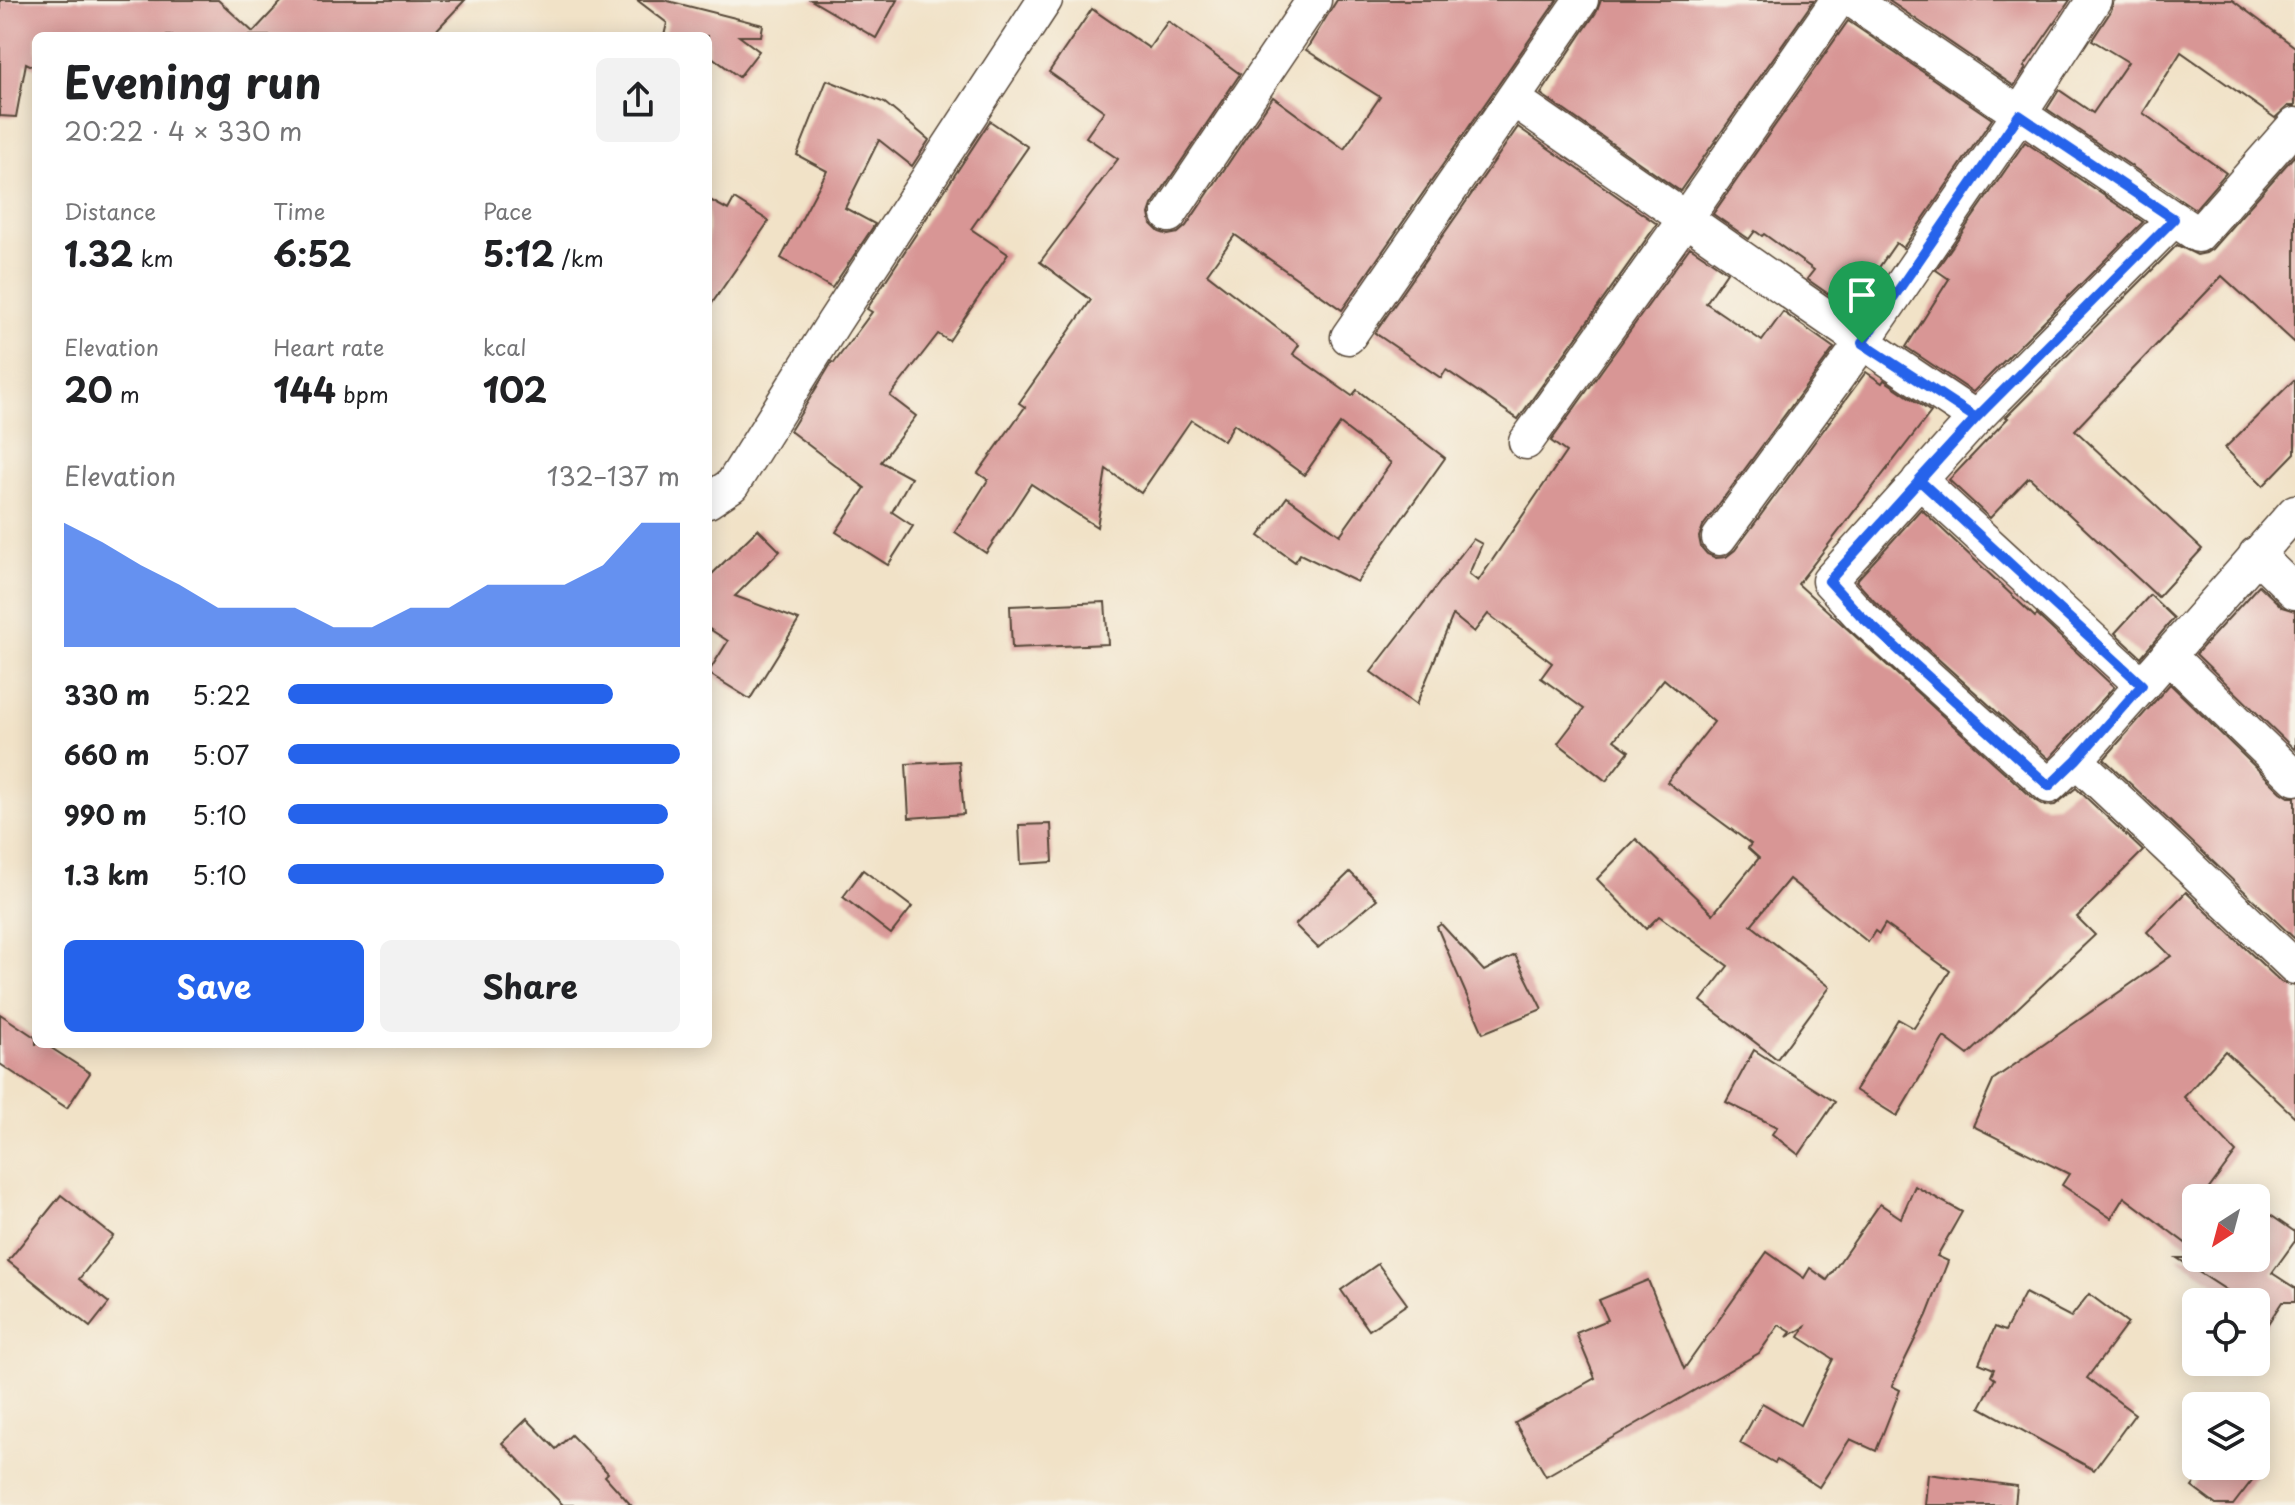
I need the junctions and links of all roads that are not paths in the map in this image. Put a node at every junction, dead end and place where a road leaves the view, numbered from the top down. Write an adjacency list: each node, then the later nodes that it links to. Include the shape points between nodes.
1 (1045, 0): 18 (street, via 732,485)
2 (1314, 0): 10 (street)
3 (1581, 0): 7 (street)
4 (1838, 0): 11 (street)
5 (1852, 0): 8 (street)
6 (2094, 0): 8 (street)
7 (1513, 99): 11 (street); 13 (street)
8 (2019, 115): 12 (street); 14 (street)
9 (2295, 125): 12 (street, via 2198,235)
10 (1169, 215)
11 (1686, 218): 14 (street); 16 (street)
12 (2174, 219): 15 (street)
13 (1348, 337)
14 (1862, 343): 15 (street); 20 (street)
15 (1976, 418): 17 (street)
16 (1526, 442)
17 (1919, 480): 24 (street); 25 (street, via 1829,581 2049,786)
18 (712, 498)
19 (2295, 512): 21 (street)
20 (1719, 538)
21 (2256, 554): 22 (street); 23 (street)
22 (2295, 592)
23 (2168, 655): 24 (street); 26 (street)
24 (2142, 685): 25 (street)
25 (2076, 760): 27 (street)
26 (2295, 778)
27 (2295, 967)

